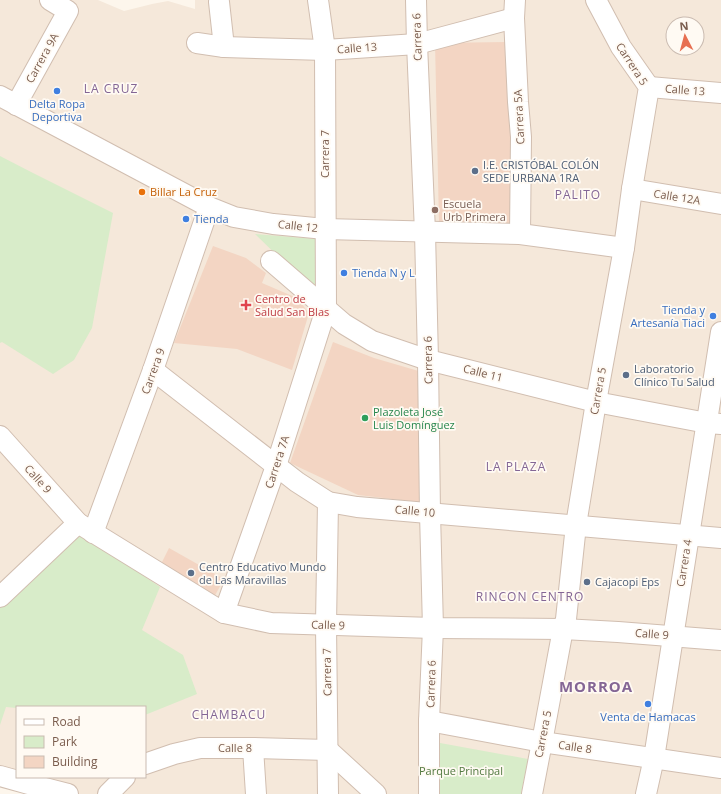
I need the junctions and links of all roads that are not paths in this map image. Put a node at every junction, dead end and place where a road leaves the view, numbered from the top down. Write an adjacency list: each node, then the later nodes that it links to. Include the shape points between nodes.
1 (50, 0): 13 (street, Carrera 9A, via 68,11)
2 (318, 0): 10 (street, Carrera 7)
3 (416, 0): 8 (street, Carrera 6)
4 (596, 0): 11 (street, Carrera 5, via 621,47)
5 (219, 2): 9 (street)
6 (515, 9): 8 (street, Calle 13); 19 (street, Carrera 5A, via 521,136)
7 (197, 43): 9 (street, Calle 13)
8 (417, 44): 10 (street, Calle 13); 18 (street, Carrera 6)
9 (224, 47): 10 (street, Calle 13)
10 (325, 50): 17 (street, Carrera 7)
11 (648, 87): 12 (street, Calle 13); 14 (street, Carrera 5)
12 (721, 93)
13 (8, 100): 16 (street, Calle 12)
14 (632, 189): 15 (street, Calle 12A); 20 (street, Carrera 5)
15 (721, 204)
16 (209, 207): 17 (street, Calle 12, via 234,217); 25 (street, Carrera 9)
17 (326, 229): 18 (street, Calle 12); 22 (street, Carrera 7)
18 (425, 232): 19 (street, Calle 12); 24 (street, Carrera 6)
19 (520, 234): 20 (street, Calle 12)
20 (624, 248): 26 (street, Carrera 5)
21 (271, 261): 22 (street, Calle 11)
22 (326, 309): 24 (street, Calle 11, via 344,324 372,340); 29 (street, Carrera 7A)
23 (721, 332): 27 (street, Carrera 4)
24 (428, 360): 26 (street, Calle 11); 31 (street, Carrera 6)
25 (153, 370): 29 (street, Calle 10); 33 (street, Carrera 9)
26 (596, 402): 27 (street, Calle 11); 32 (street, Carrera 5)
27 (714, 423): 34 (street, Carrera 4)
28 (0, 436): 33 (street, Calle 9)
29 (276, 466): 30 (street, Calle 10); 37 (street, Carrera 7A)
30 (328, 502): 31 (street, Calle 10); 38 (street, Carrera 7)
31 (430, 513): 32 (street, Calle 10); 39 (street, Carrera 6)
32 (576, 525): 34 (street, Calle 10); 40 (street, Carrera 5)
33 (86, 528): 36 (street, Carrera 9); 37 (street, Calle 9)
34 (689, 535): 35 (street, Calle 10); 41 (street, Carrera 4)
35 (721, 538)
36 (0, 597)
37 (224, 613): 38 (street, Calle 9, via 271,623)
38 (326, 625): 39 (street, Calle 9); 46 (street, Carrera 7)
39 (433, 628): 40 (street, Calle 9); 43 (street, Carrera 6)
40 (563, 629): 41 (street, Calle 9); 44 (street, Carrera 5)
41 (673, 636): 42 (street, Calle 9); 47 (street, Carrera 4)
42 (721, 640)
43 (429, 721): 44 (street, Calle 8); 57 (street, Carrera 6)
44 (542, 742): 47 (street, Calle 8); 58 (street, Carrera 5)
45 (253, 748): 46 (street, Calle 8); 48 (street, Calle 8, via 200,748); 54 (street)
46 (328, 750): 55 (street, Carrera 7); 56 (street)
47 (654, 758): 49 (street, Calle 8); 59 (street, Carrera 4)
48 (146, 764)
49 (721, 768)
50 (0, 776): 52 (street)
51 (124, 778): 53 (street)
52 (68, 794)
53 (108, 794)
54 (256, 794)
55 (328, 794)
56 (376, 794)
57 (429, 794)
58 (532, 794)
59 (646, 794)

